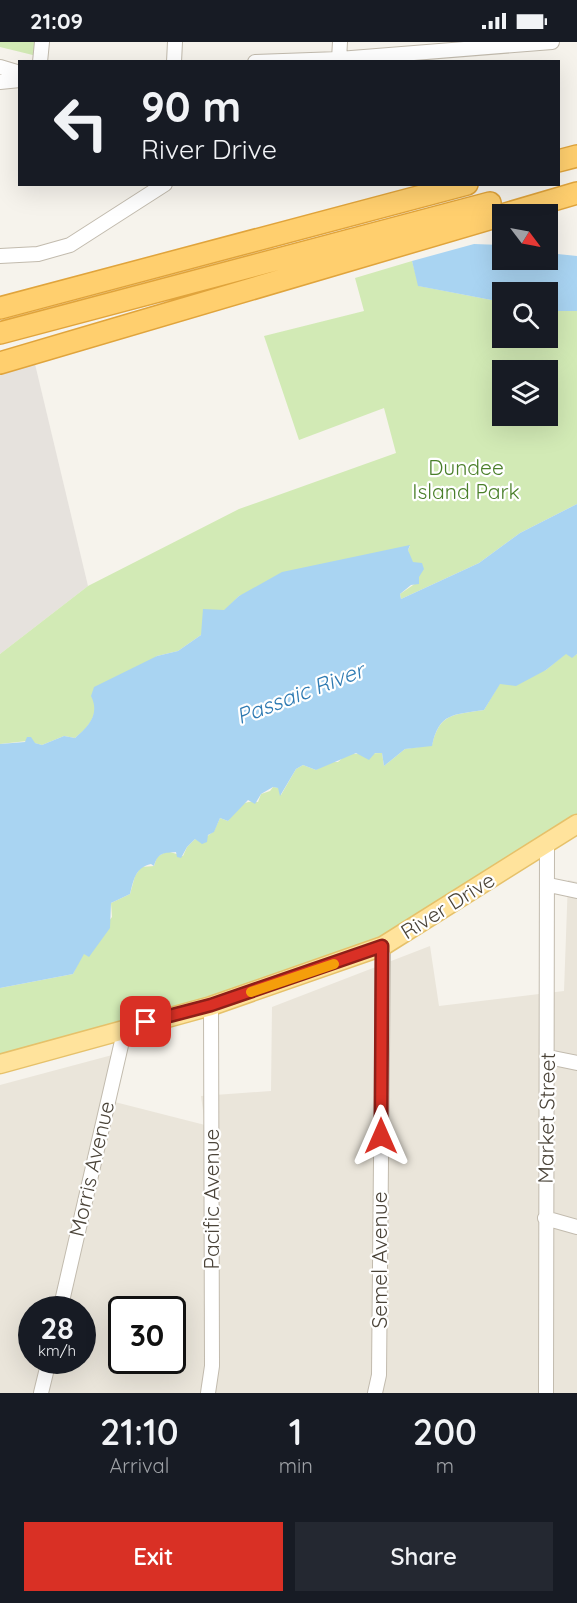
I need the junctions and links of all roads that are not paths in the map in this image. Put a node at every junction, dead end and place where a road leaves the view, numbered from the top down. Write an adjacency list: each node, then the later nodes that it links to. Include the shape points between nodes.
1 (42, 42): 7 (street)
2 (175, 42): 8 (street)
3 (340, 42): 6 (street)
4 (552, 42): 5 (street)
5 (508, 44): 6 (street)
6 (339, 59): 9 (street)
7 (40, 60)
8 (174, 60)
9 (311, 60)
10 (0, 67): 11 (street)
11 (18, 72)
12 (18, 80): 13 (street)
13 (0, 82)
14 (577, 156): 15 (highway)
15 (560, 160)
16 (577, 180): 17 (highway)
17 (560, 185)
18 (162, 186): 22 (street, via 70,245 38,254)
19 (459, 186): 23 (highway)
20 (554, 186): 24 (highway)
21 (577, 193): 25 (highway)
22 (0, 256)
23 (0, 308)
24 (0, 333)
25 (0, 363)
26 (577, 824): 27 (main road, River Drive)
27 (547, 844): 28 (street, Market Street); 30 (main road, River Drive)
28 (549, 885): 29 (street); 33 (street, Market Street)
29 (577, 891)
30 (382, 946): 31 (main road, River Drive); 42 (street, Semel Avenue, via 379,1375)
31 (211, 1005): 32 (main road, River Drive); 41 (street, Pacific Avenue, via 212,1366)
32 (125, 1028): 35 (main road, River Drive); 38 (street, Morris Avenue)
33 (548, 1057): 34 (street); 36 (street, Market Street)
34 (577, 1063)
35 (0, 1064)
36 (545, 1218): 37 (street); 43 (street, Market Street)
37 (577, 1227)
38 (63, 1296)
39 (46, 1374): 40 (street)
40 (41, 1393)
41 (208, 1393)
42 (375, 1393)
43 (546, 1393)

